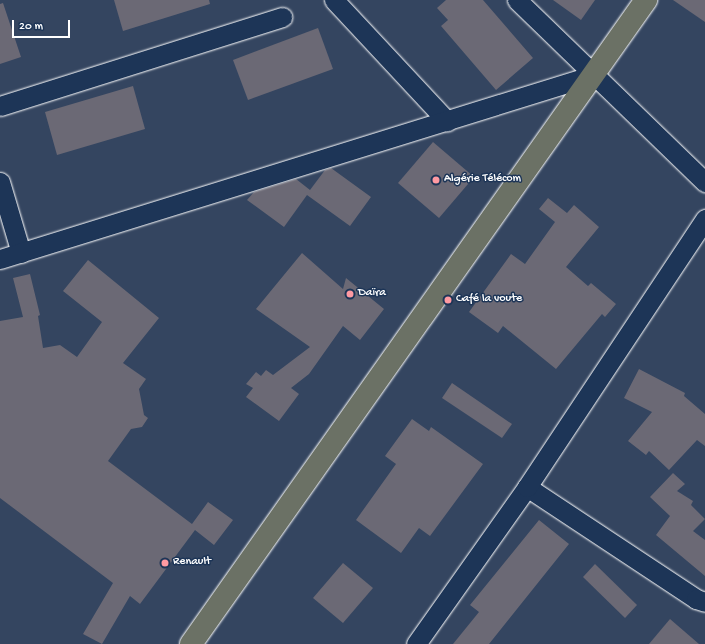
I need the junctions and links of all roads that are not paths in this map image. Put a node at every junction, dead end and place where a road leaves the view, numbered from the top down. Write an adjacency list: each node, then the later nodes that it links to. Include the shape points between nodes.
1 (334, 0): 7 (street)
2 (517, 0): 5 (street)
3 (646, 0): 5 (main road)
4 (282, 17): 6 (street)
5 (593, 76): 7 (street); 9 (street); 15 (main road)
6 (0, 106)
7 (447, 121): 11 (street)
8 (0, 182): 11 (street)
9 (705, 182)
10 (705, 220): 13 (street)
11 (21, 253): 12 (street)
12 (0, 259)
13 (527, 487): 14 (street); 16 (street)
14 (705, 602)
15 (191, 644)
16 (416, 644)

